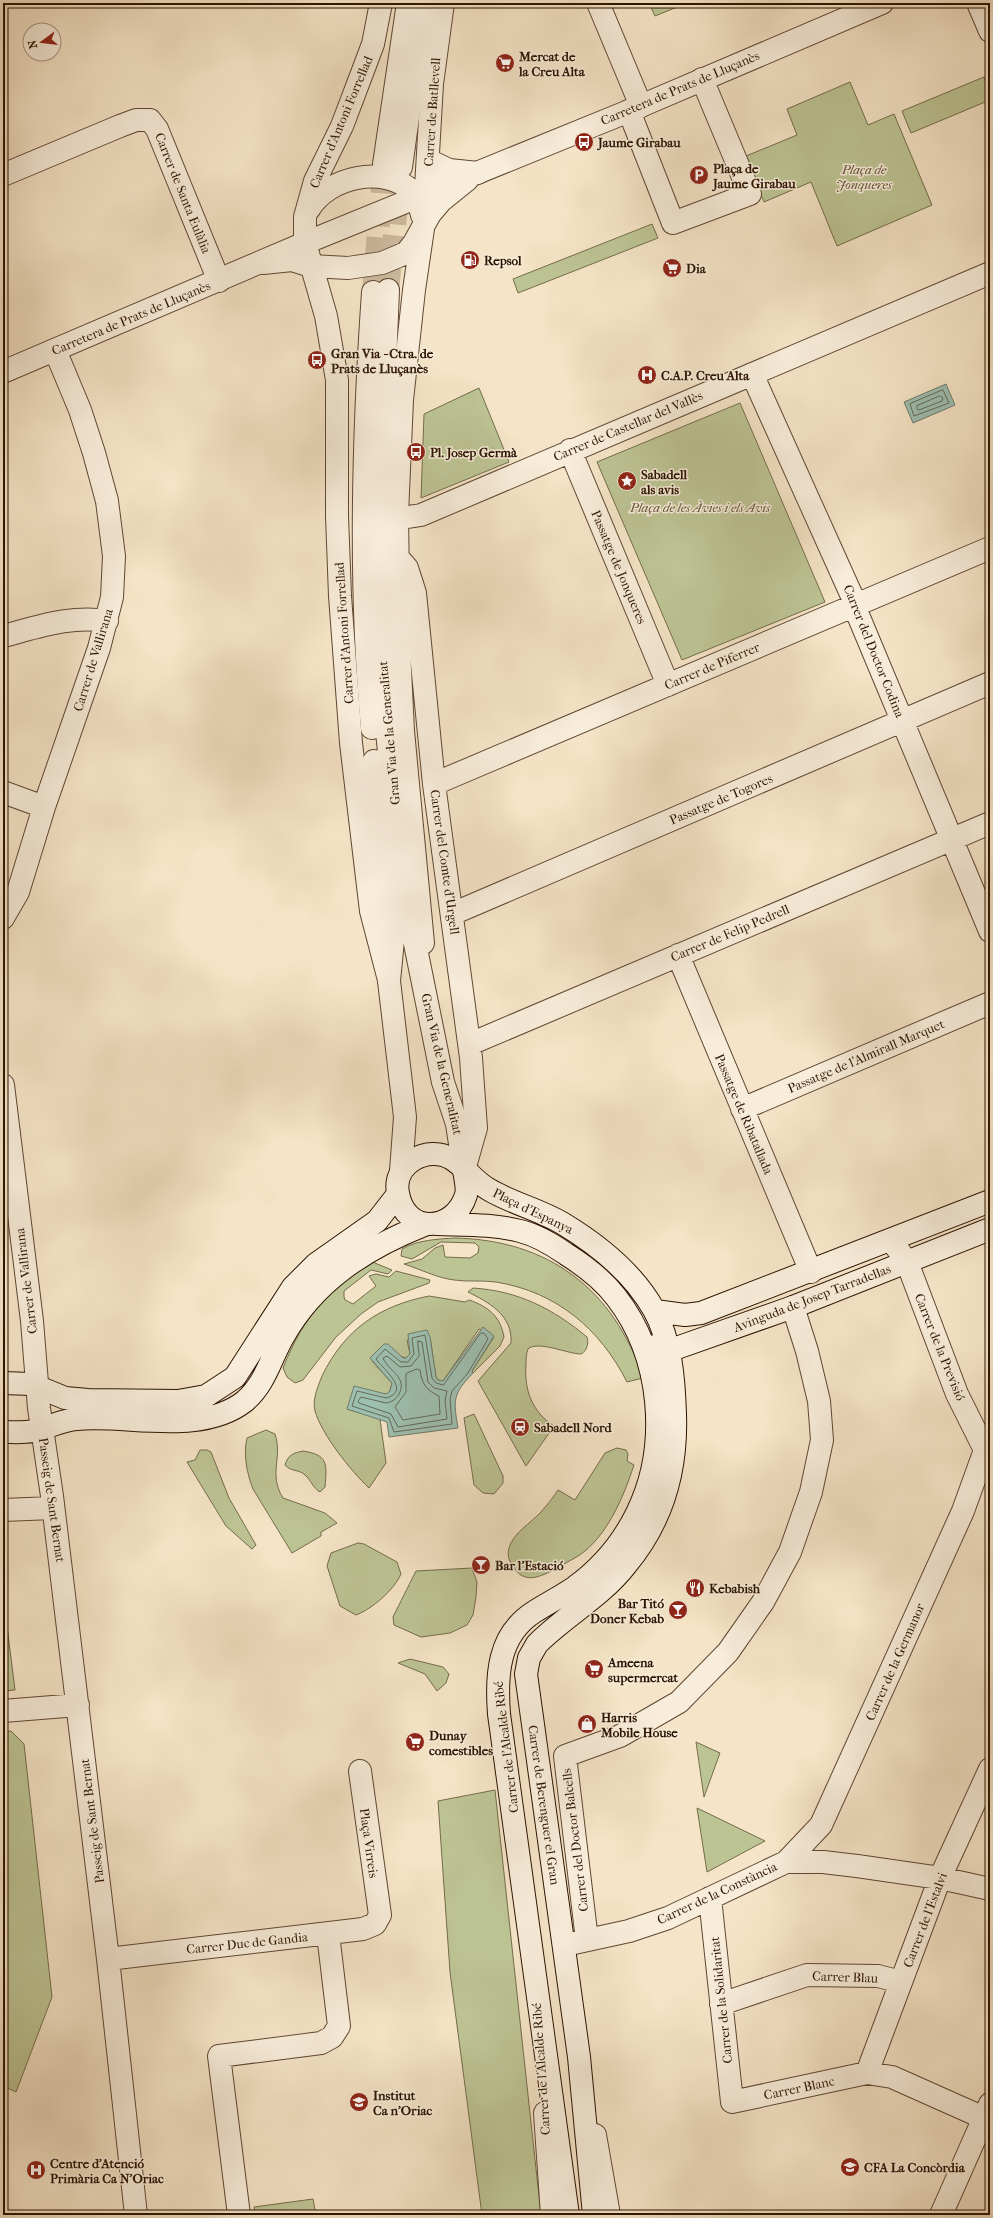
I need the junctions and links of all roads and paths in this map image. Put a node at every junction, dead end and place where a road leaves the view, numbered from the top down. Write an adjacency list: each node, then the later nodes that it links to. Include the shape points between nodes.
1 (381, 3): 15 (street, Carrer d'Antoni Forrellad, via 367,62 342,126 315,181)
2 (408, 3): 3 (street, via 393,166)
3 (424, 3)
4 (443, 3): 11 (street, Carrer de Batllevell, via 432,84)
5 (598, 3): 10 (street)
6 (882, 3): 9 (street, Carretera de Prats de Lluçanès)
7 (978, 3): 8 (street)
8 (990, 31)
9 (702, 79): 10 (street, Carretera de Prats de Lluçanès); 10 (street, via 750,194 673,224)
10 (635, 108): 12 (street, Carretera de Prats de Lluçanès)
11 (428, 160): 12 (street, Carretera de Prats de Lluçanès, via 448,170); 14 (street, Carrer de Batllevell)
12 (478, 173): 14 (street, Carretera de Prats de Lluçanès); 16 (street, Carretera de Prats de Lluçanès, via 441,201)
13 (3, 175): 21 (street, Carrer de Santa Eulàlia, via 136,120 150,120 157,129)
14 (421, 196): 15 (street, Carretera de Prats de Lluçanès, via 392,180 360,178 331,187 319,195); 16 (street); 17 (street, Carretera de Prats de Lluçanès)
15 (305, 217): 17 (street, Carrer d'Antoni Forrellad); 18 (street, Carretera de Prats de Lluçanès, via 296,238)
16 (424, 222): 20 (street, Carretera de Prats de Lluçanès, via 406,253 382,264); 26 (street, via 402,400)
17 (306, 244): 18 (street, Carretera de Prats de Lluçanès); 20 (street, Carrer d'Antoni Forrellad)
18 (259, 263): 20 (street, Carretera de Prats de Lluçanès, via 292,260); 21 (street, Carretera de Prats de Lluçanès)
19 (990, 273): 24 (street, Carrer de Castellar del Vallès)
20 (314, 275): 45 (street, Carrer d'Antoni Forrellad, via 326,316 337,380 340,596 352,751 371,911)
21 (219, 280): 22 (street, Carretera de Prats de Lluçanès)
22 (55, 350): 23 (street, Carretera de Prats de Lluçanès); 30 (street, Carrer de Vallirana, via 80,410 107,501 114,556 112,597)
23 (3, 372)
24 (752, 374): 25 (street, Carrer de Castellar del Vallès); 29 (street, Carrer del Doctor Codina)
25 (570, 450): 26 (street, Carrer de Castellar del Vallès, via 421,515); 33 (street, Passatge de Jonqueres)
26 (397, 515): 28 (street)
27 (990, 548): 29 (street, Carrer de Piferrer)
28 (398, 558): 35 (street, Carrer del Comte d'Urgell, via 407,568 415,593); 44 (street, via 403,731 423,941)
29 (856, 605): 33 (street, Carrer de Piferrer); 34 (street, Carrer del Doctor Codina)
30 (107, 621): 31 (street, via 89,618 69,619); 37 (street, Carrer de Vallirana)
31 (3, 636)
32 (990, 683): 34 (street, Passatge de Togores)
33 (668, 685): 35 (street, Carrer de Piferrer)
34 (902, 721): 39 (street, Carrer del Doctor Codina); 40 (street, Passatge de Togores)
35 (434, 784): 40 (street, Carrer del Comte d'Urgell)
36 (3, 792): 37 (street)
37 (44, 807): 41 (street, Carrer de Vallirana, via 18,892)
38 (990, 823): 39 (street, Carrer de Felip Pedrell)
39 (952, 839): 42 (street, Carrer del Doctor Codina); 43 (street, Carrer de Felip Pedrell)
40 (452, 914): 47 (street, Carrer del Comte d'Urgell)
41 (3, 918)
42 (990, 931)
43 (678, 955): 47 (street, Carrer de Felip Pedrell); 49 (street, Passatge de Ribatallada)
44 (422, 979): 45 (street, Gran Via de la Generalitat, via 408,909 385,711 379,511 383,383 381,291 365,407 364,555 370,708 393,940); 50 (street, Gran Via de la Generalitat, via 443,1082 457,1124)
45 (389, 981): 51 (street, Gran Via de la Generalitat, via 405,1117)
46 (990, 1003): 49 (street, Passatge de l'Almirall Marquet)
47 (470, 1044): 50 (street, Carrer del Comte d'Urgell, via 476,1128)
48 (3, 1086): 64 (street, Carrer de Vallirana, via 31,1313)
49 (742, 1109): 58 (street, Passatge de Ribatallada)
50 (464, 1170): 51 (street, Plaça d'Espanya, via 445,1155 430,1153 409,1162); 54 (street, via 466,1195 457,1210); 60 (street, Plaça d'Espanya, via 488,1189 553,1219 585,1238 606,1254 637,1286)
51 (401, 1171): 52 (street, via 397,1183)
52 (398, 1194): 54 (street, via 404,1212); 64 (street, via 377,1221 316,1264 293,1287 235,1376 206,1396 192,1399 88,1400 65,1398)
53 (990, 1201): 56 (street, Avinguda de Josep Tarradellas)
54 (431, 1224): 61 (street, Carrer de l'Alcalde Ribé, via 521,1231 560,1250 586,1268 616,1297); 65 (street, via 376,1246 334,1274 300,1310 282,1337 258,1387 244,1401 224,1413 192,1420 76,1419)
55 (990, 1229): 57 (street, Avinguda de Josep Tarradellas)
56 (891, 1240): 57 (street, Carrer de la Previsió); 58 (street, Avinguda de Josep Tarradellas)
57 (907, 1262): 59 (street, Avinguda de Josep Tarradellas); 68 (street, Carrer de la Previsió, via 957,1394)
58 (811, 1272): 60 (street, Avinguda de Josep Tarradellas, via 701,1313 685,1315)
59 (792, 1307): 62 (street, Avinguda de Josep Tarradellas); 81 (street, Carrer del Doctor Balcells, via 807,1350 819,1401 822,1440 811,1492 790,1552 763,1602 728,1652 679,1702 620,1736 565,1756)
60 (655, 1311): 62 (street, Plaça d'Espanya)
61 (638, 1331): 62 (street, via 648,1341); 83 (street, Carrer de l'Alcalde Ribé, via 653,1380 657,1404 657,1442 647,1491 622,1540 602,1564 575,1587 532,1613 515,1630 501,1653 498,1674 499,1714)
62 (668, 1351): 67 (street, Plaça d'Espanya, via 673,1382)
63 (3, 1383): 64 (street)
64 (37, 1386): 65 (street, Carrer de Vallirana)
65 (42, 1428): 66 (street, via 23,1432); 69 (street, Passeig de Sant Bernat)
66 (3, 1432)
67 (675, 1445): 82 (street, Carrer de Berenguer el Gran, via 666,1495 642,1544 611,1582 536,1644 529,1658 527,1688)
68 (987, 1452): 75 (street, Carrer de la Germanor, via 821,1824)
69 (54, 1508): 70 (street); 71 (street, Passeig de Sant Bernat)
70 (3, 1510)
71 (78, 1705): 72 (street); 84 (street, Passeig de Sant Bernat)
72 (3, 1711)
73 (990, 1769): 76 (street, Carrer de l'Estalvi)
74 (360, 1771): 79 (street, Plaça Virreis)
75 (786, 1862): 76 (street, Carrer de la Constància, via 823,1862); 78 (street, Carrer de la Constància)
76 (940, 1878): 77 (street, Carrer de la Constància); 85 (street, Carrer de l'Estalvi)
77 (990, 1889)
78 (710, 1898): 81 (street, Carrer de la Constància, via 668,1918 629,1931); 86 (street, Carrer de la Solidaritat)
79 (380, 1915): 80 (street, Carrer Duc de Gandia, via 375,1924 363,1930)
80 (328, 1934): 84 (street, Carrer Duc de Gandia); 92 (street, via 339,2026 332,2037 309,2045 219,2056)
81 (587, 1940): 82 (street, Carrer de la Constància)
82 (564, 1945): 87 (street, Carrer de Berenguer el Gran)
83 (532, 1946): 93 (street, Carrer de l'Alcalde Ribé); 94 (street)
84 (108, 1959): 91 (street, Passeig de Sant Bernat)
85 (901, 1982): 86 (street, Carrer Blau, via 878,1976 807,1975); 88 (street, Carrer de l'Estalvi)
86 (721, 2004): 89 (street, Carrer de la Solidaritat)
87 (579, 2057): 95 (street); 96 (street, Carrer de Berenguer el Gran)
88 (867, 2073): 89 (street, Carrer Blanc); 90 (street, via 892,2077)
89 (732, 2102)
90 (987, 2111): 97 (street)
91 (136, 2215)
92 (239, 2215)
93 (552, 2215)
94 (568, 2215)
95 (594, 2215)
96 (609, 2215)
97 (941, 2215)

